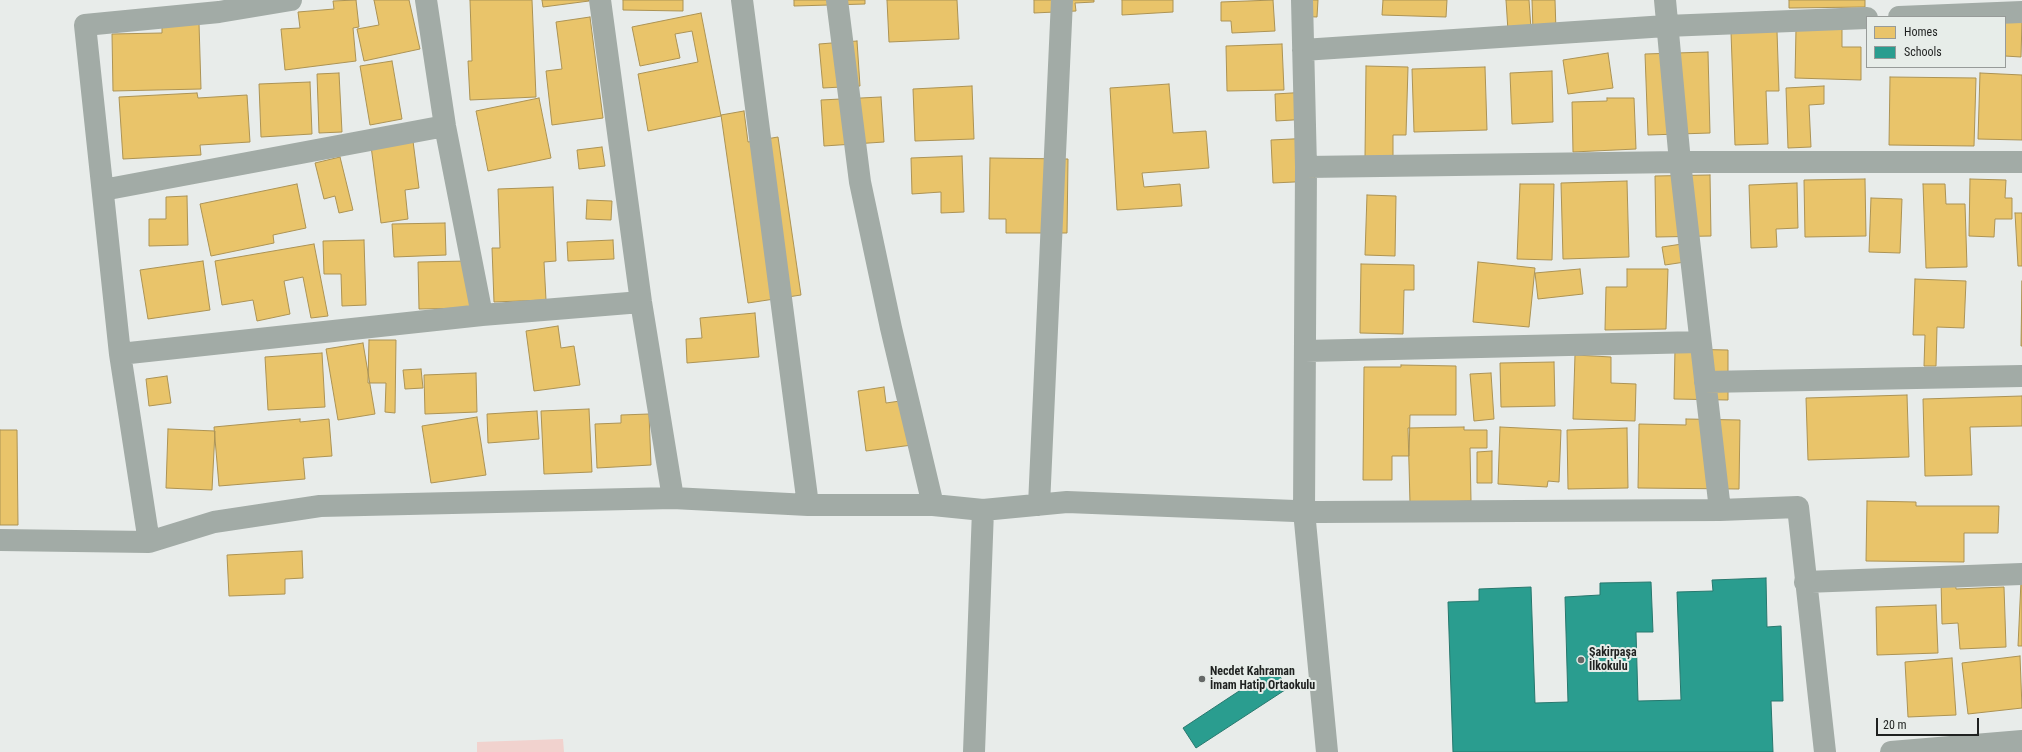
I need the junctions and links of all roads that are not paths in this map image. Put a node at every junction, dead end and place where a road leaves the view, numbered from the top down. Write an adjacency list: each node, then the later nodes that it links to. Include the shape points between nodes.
1 (291, 0): 18 (street, via 219,12 85,25)
2 (426, 0): 14 (street)
3 (600, 0): 19 (street)
4 (742, 0): 27 (street)
5 (837, 0): 28 (street, via 860,182)
6 (1062, 0): 29 (street)
7 (1302, 0): 13 (street)
8 (1665, 0): 12 (street)
9 (2022, 12): 10 (street)
10 (1924, 16)
11 (1866, 18): 12 (street)
12 (1666, 26): 13 (street); 15 (street)
13 (1303, 50): 17 (street)
14 (445, 126): 18 (street); 20 (street)
15 (1680, 162): 16 (street); 17 (street); 21 (street)
16 (2022, 162)
17 (1306, 167): 22 (street)
18 (103, 190): 23 (street)
19 (641, 302): 20 (street); 26 (street)
20 (482, 315): 23 (street)
21 (1700, 342): 22 (street); 25 (street)
22 (1305, 351): 32 (street)
23 (120, 354): 34 (street)
24 (2022, 376): 25 (street)
25 (1705, 382): 31 (street)
26 (673, 498): 27 (street); 34 (street, via 320,506 214,522)
27 (808, 505): 28 (street)
28 (933, 505): 30 (street)
29 (1039, 505): 30 (street); 32 (street, via 1067,502)
30 (983, 510): 38 (street)
31 (1720, 510): 32 (street); 36 (street, via 1798,507)
32 (1304, 511): 39 (street)
33 (0, 540): 34 (street)
34 (149, 542)
35 (2022, 574): 36 (street)
36 (1805, 582): 40 (street)
37 (2022, 741): 41 (street)
38 (974, 752)
39 (1327, 752)
40 (1825, 752)
41 (1891, 752)

